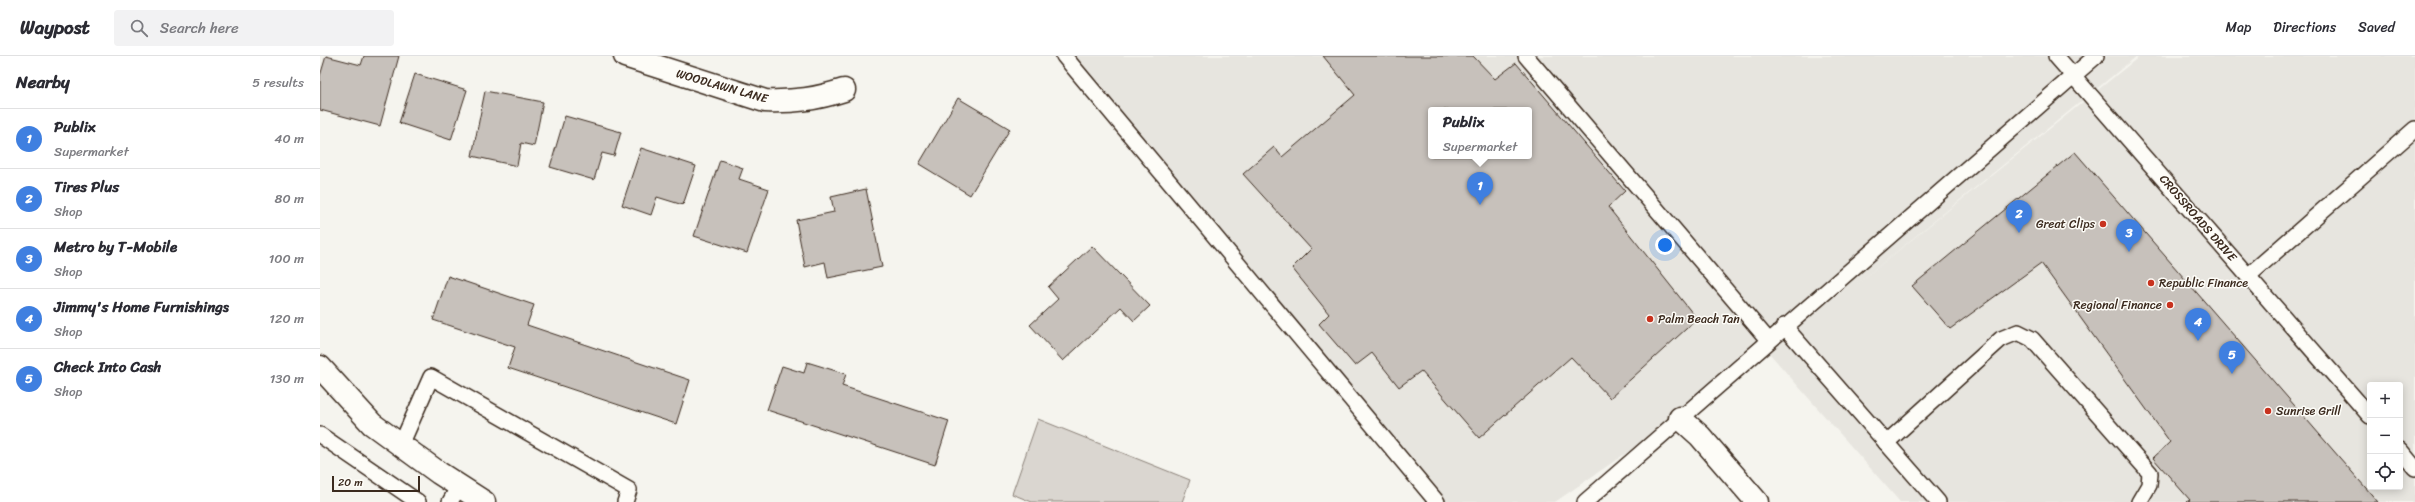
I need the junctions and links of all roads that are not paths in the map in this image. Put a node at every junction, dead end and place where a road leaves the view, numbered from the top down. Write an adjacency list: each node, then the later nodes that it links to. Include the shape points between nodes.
1 (625, 56): 7 (street, WOODLAWN LANE, via 765,101 813,100)
2 (1064, 56): 22 (lane)
3 (1526, 56): 11 (lane)
4 (2056, 56): 6 (lane, CROSSROADS DRIVE)
5 (2096, 56): 6 (lane)
6 (2073, 75): 9 (lane, CROSSROADS DRIVE); 10 (lane)
7 (844, 90)
8 (2415, 129): 9 (lane)
9 (2248, 276): 13 (lane, CROSSROADS DRIVE)
10 (1784, 326): 11 (lane); 16 (lane)
11 (1769, 341): 14 (lane)
12 (320, 367): 17 (street, via 372,424)
13 (2367, 413)
14 (1680, 418): 23 (lane); 24 (street, via 1700,436)
15 (320, 435): 19 (lane)
16 (1886, 443): 25 (lane); 26 (lane, via 2001,339 2018,332 2032,339 2150,473 2149,485)
17 (401, 445): 18 (street); 21 (lane, via 431,377 629,490)
18 (455, 494): 20 (street)
19 (418, 502)
20 (484, 502)
21 (625, 502)
22 (1436, 502)
23 (1585, 502)
24 (1757, 502)
25 (1938, 502)
26 (2139, 502)

